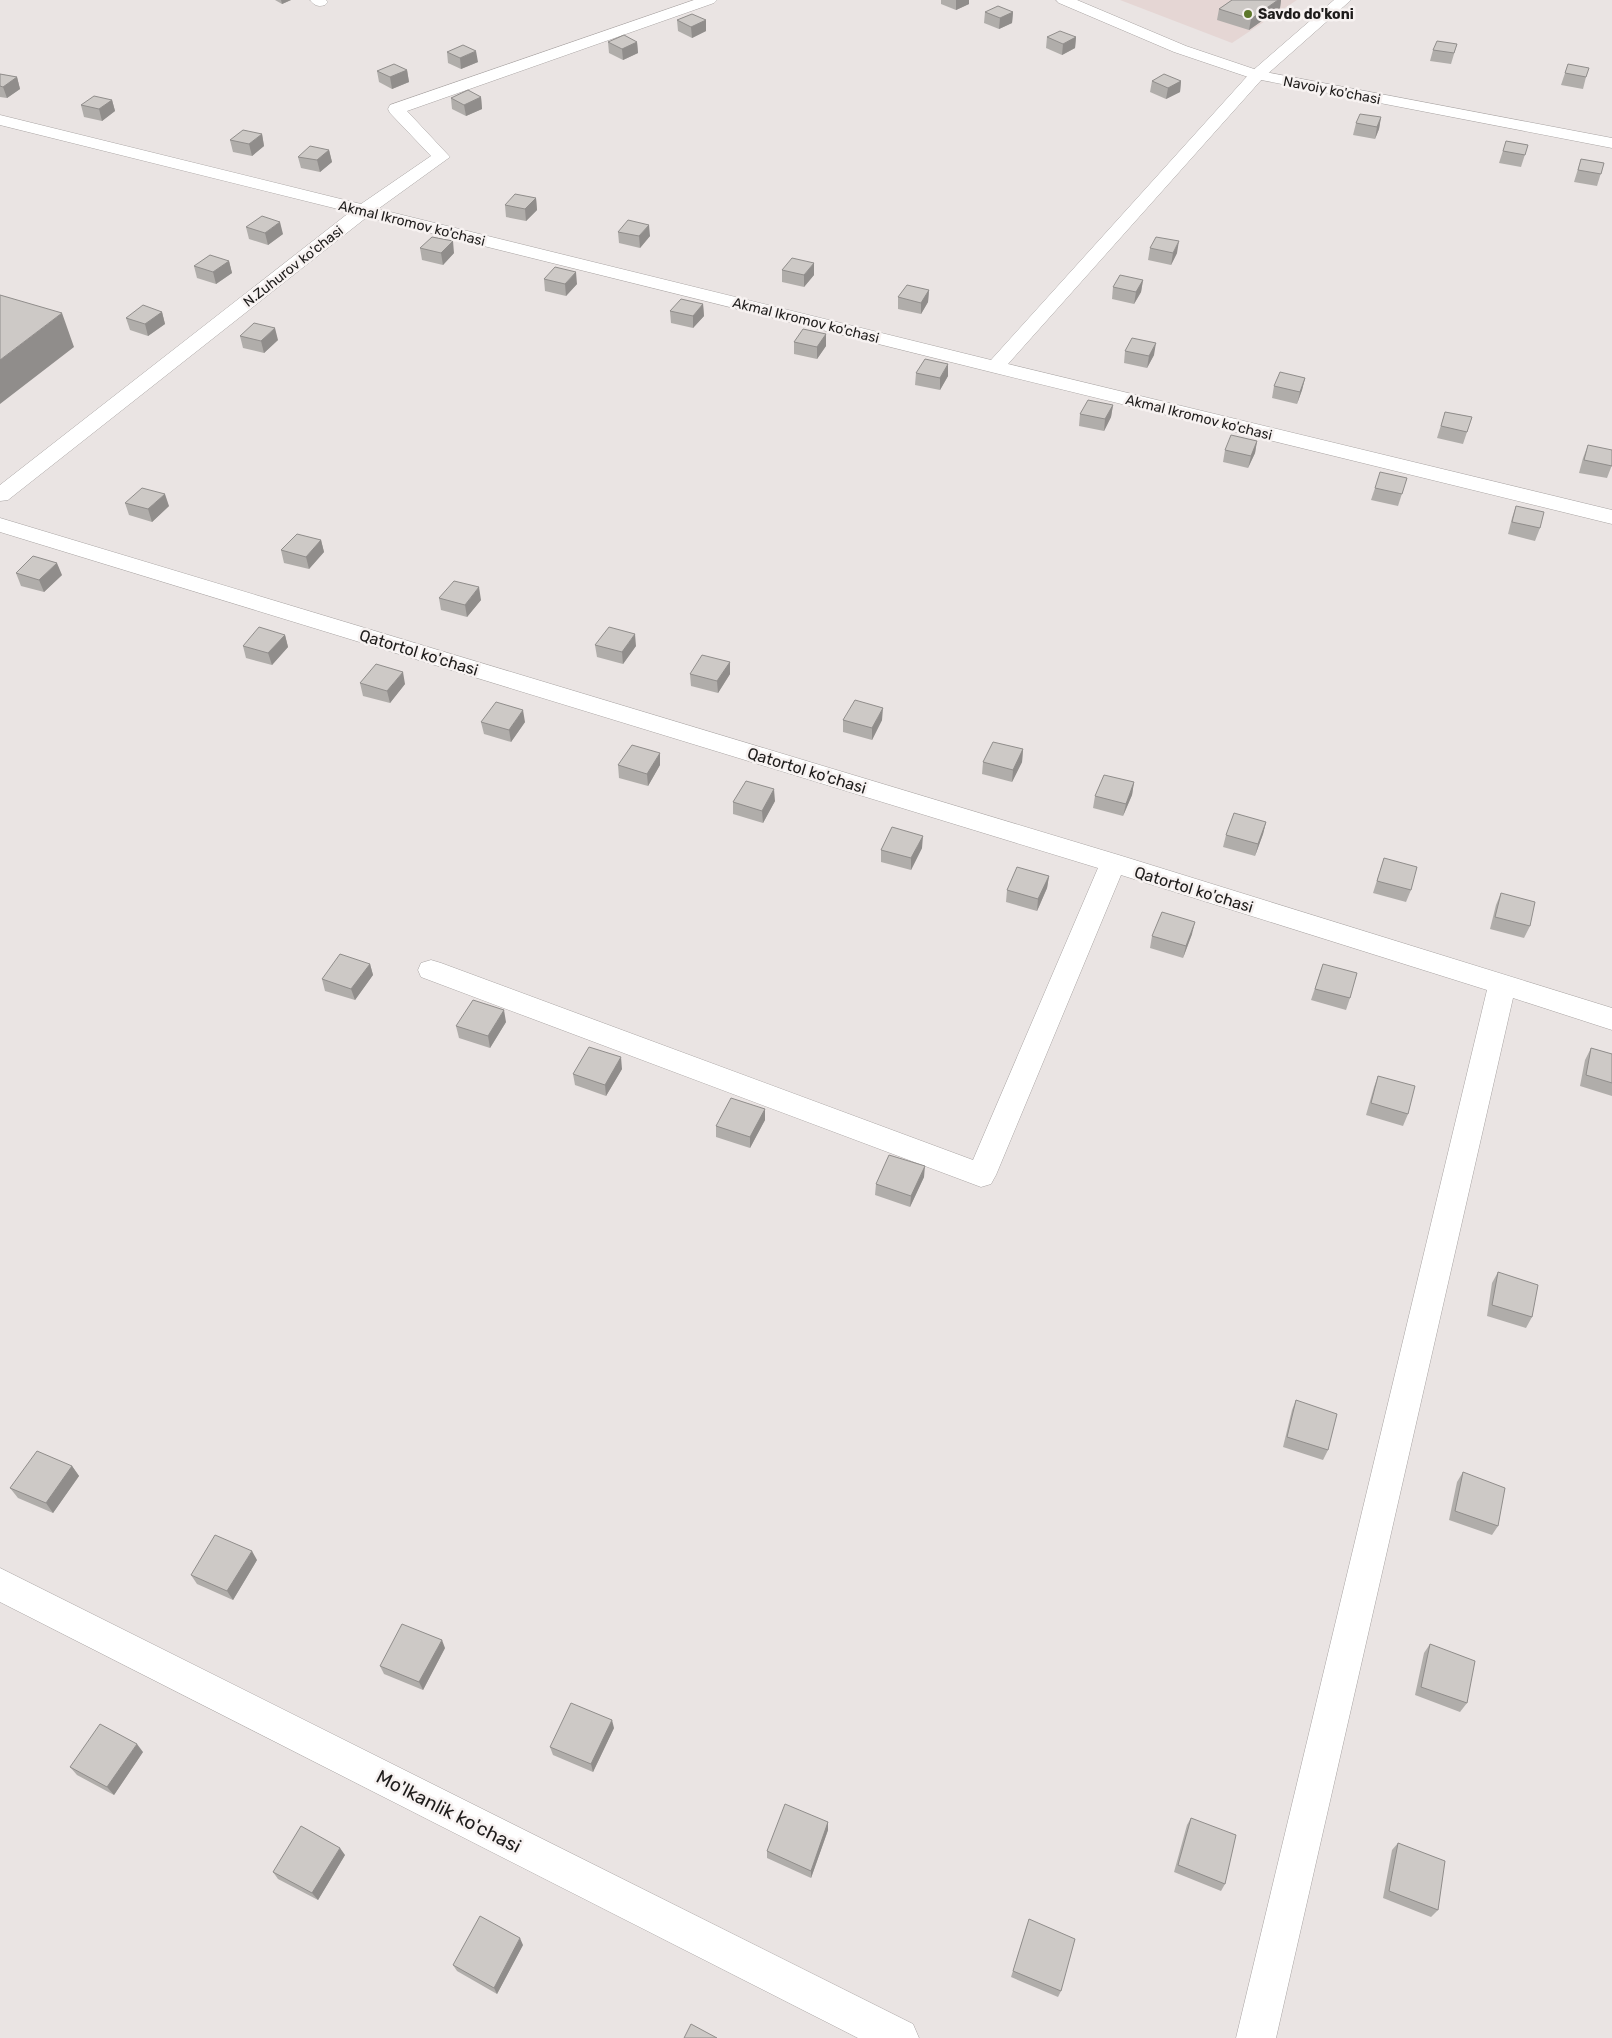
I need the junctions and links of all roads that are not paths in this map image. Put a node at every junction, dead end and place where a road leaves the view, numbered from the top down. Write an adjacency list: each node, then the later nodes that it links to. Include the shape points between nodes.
1 (709, 0): 7 (street, N.Zuhurov ko'chasi, via 396,109 441,157)
2 (1064, 0): 4 (street, Navoiy ko'chasi, via 1180,49)
3 (1343, 0): 4 (street)
4 (1257, 76): 6 (street, Navoiy ko'chasi); 8 (street)
5 (0, 120): 7 (street, Akmal Ikromov ko'chasi)
6 (1612, 143)
7 (363, 211): 8 (street, Akmal Ikromov ko'chasi); 9 (street, N.Zuhurov ko'chasi)
8 (996, 367): 10 (street, Akmal Ikromov ko'chasi)
9 (0, 495)
10 (1612, 517)
11 (0, 525): 12 (street, Qatortol ko'chasi)
12 (1113, 864): 13 (street, via 980,1175); 14 (street, Qatortol ko'chasi)
13 (431, 970)
14 (1502, 985): 15 (street, Qatortol ko'chasi); 18 (street)
15 (1612, 1019)
16 (0, 1584): 17 (street, Mo'lkanlik ko'chasi)
17 (899, 2038)
18 (1256, 2038)

